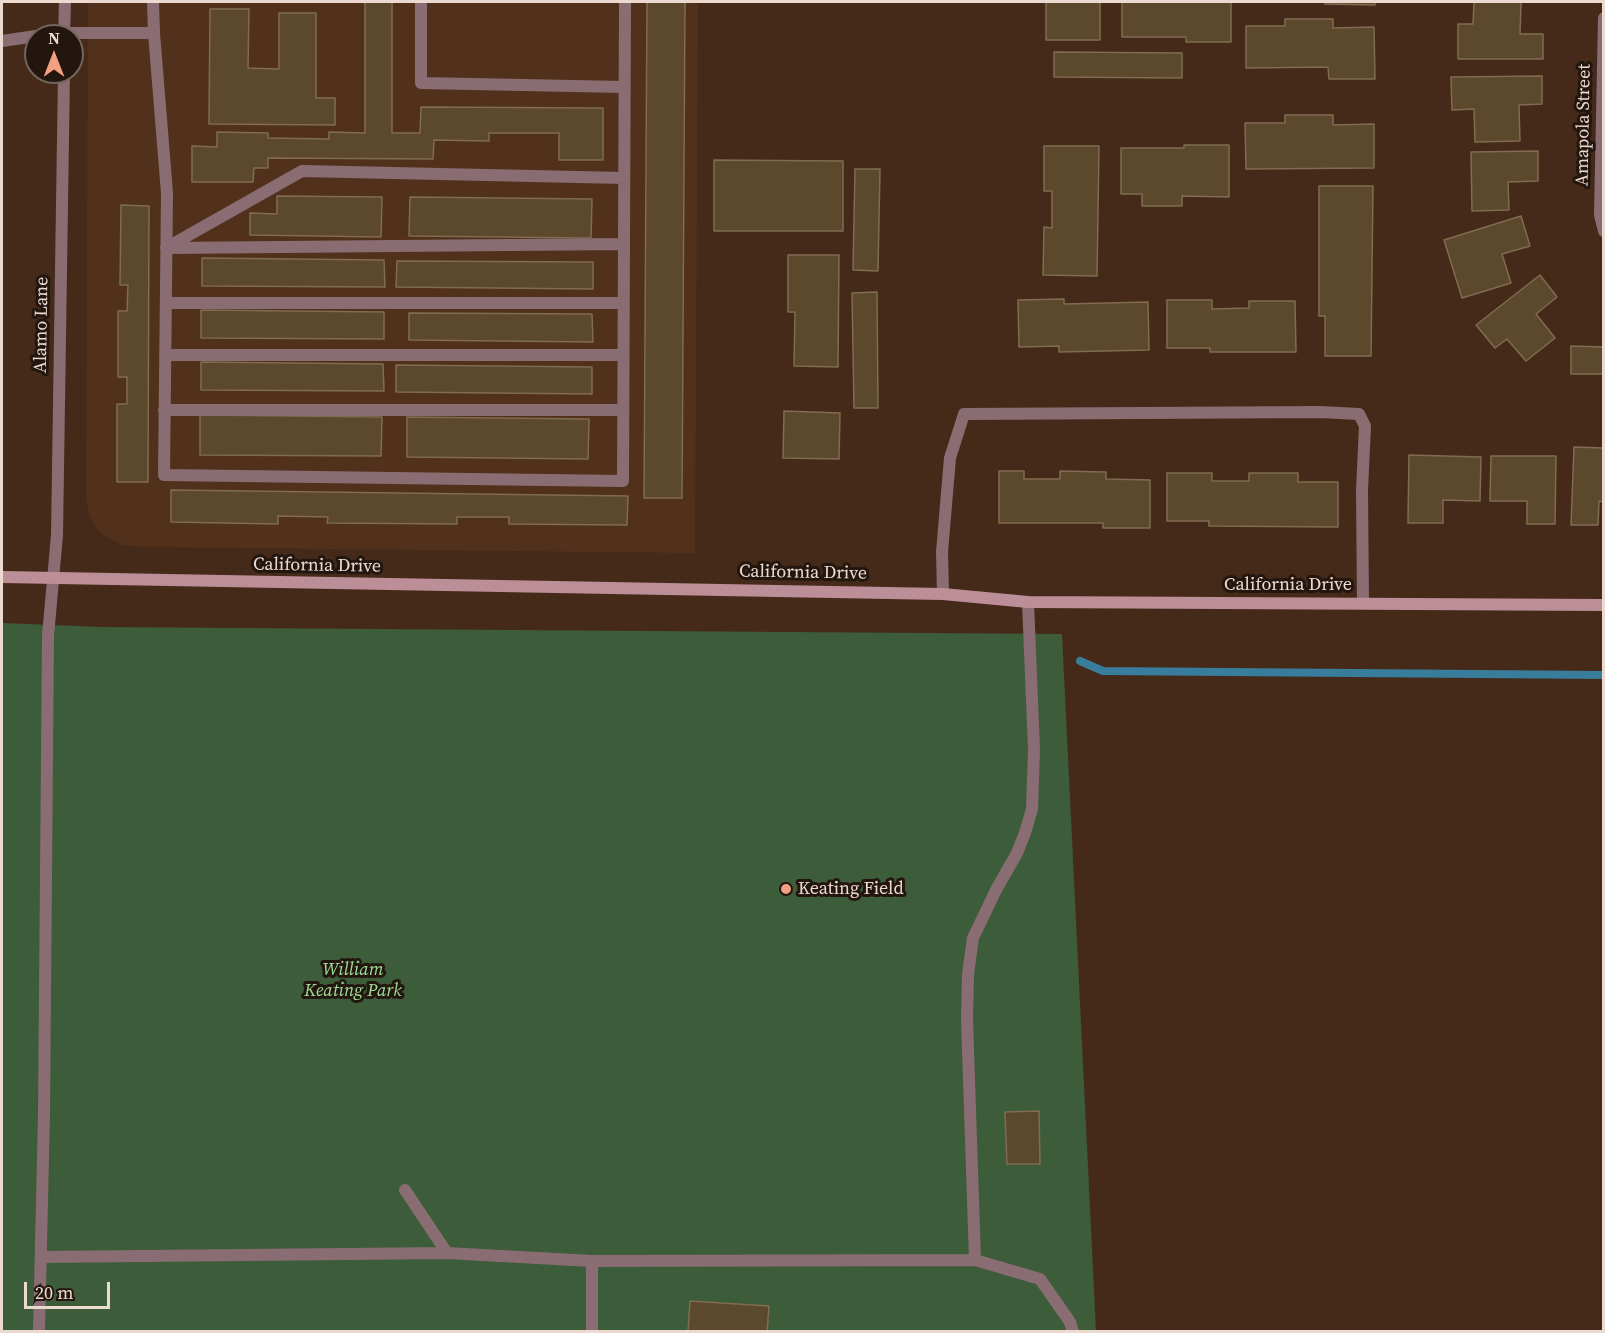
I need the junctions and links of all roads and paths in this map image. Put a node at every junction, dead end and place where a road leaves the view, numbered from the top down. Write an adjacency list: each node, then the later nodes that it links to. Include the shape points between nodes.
1 (65, 2): 6 (street)
2 (153, 2): 7 (street)
3 (421, 2): 12 (street, via 421,83)
4 (625, 2): 12 (street)
5 (1604, 18): 14 (street, Amapola Street, via 1600,215)
6 (64, 24)
7 (154, 33): 8 (street); 16 (street, via 167,193)
8 (84, 34)
9 (24, 38): 10 (street)
10 (2, 41)
11 (64, 84): 24 (street, Alamo Lane, via 57,535)
12 (624, 87): 13 (street)
13 (624, 178): 15 (street); 16 (street, via 302,171)
14 (1604, 231)
15 (624, 244): 16 (street); 18 (street)
16 (166, 248): 17 (street)
17 (166, 303): 18 (street); 19 (street)
18 (624, 303): 20 (street)
19 (165, 355): 20 (street); 21 (street)
20 (623, 355): 22 (street)
21 (164, 410): 22 (street); 22 (street, via 164,475 623,481)
22 (623, 410)
23 (2, 577): 24 (street, California Drive)
24 (53, 579): 25 (street, California Drive); 31 (street, Alamo Lane, via 48,636)
25 (943, 594): 26 (street, California Drive); 27 (street, via 942,552 950,458 964,414 1320,412 1359,414 1365,426)
26 (1028, 602): 27 (street, California Drive); 32 (street, via 1035,750 1032,809 1017,853 974,938 968,974)
27 (1363, 603): 28 (street, California Drive)
28 (1604, 604)
29 (405, 1190): 30 (street)
30 (447, 1253): 31 (street); 33 (street)
31 (41, 1257): 34 (street, Alamo Lane)
32 (975, 1260): 33 (street); 36 (street, via 1040,1279 1070,1322)
33 (592, 1261): 35 (street)
34 (39, 1332)
35 (592, 1332)
36 (1072, 1332)

